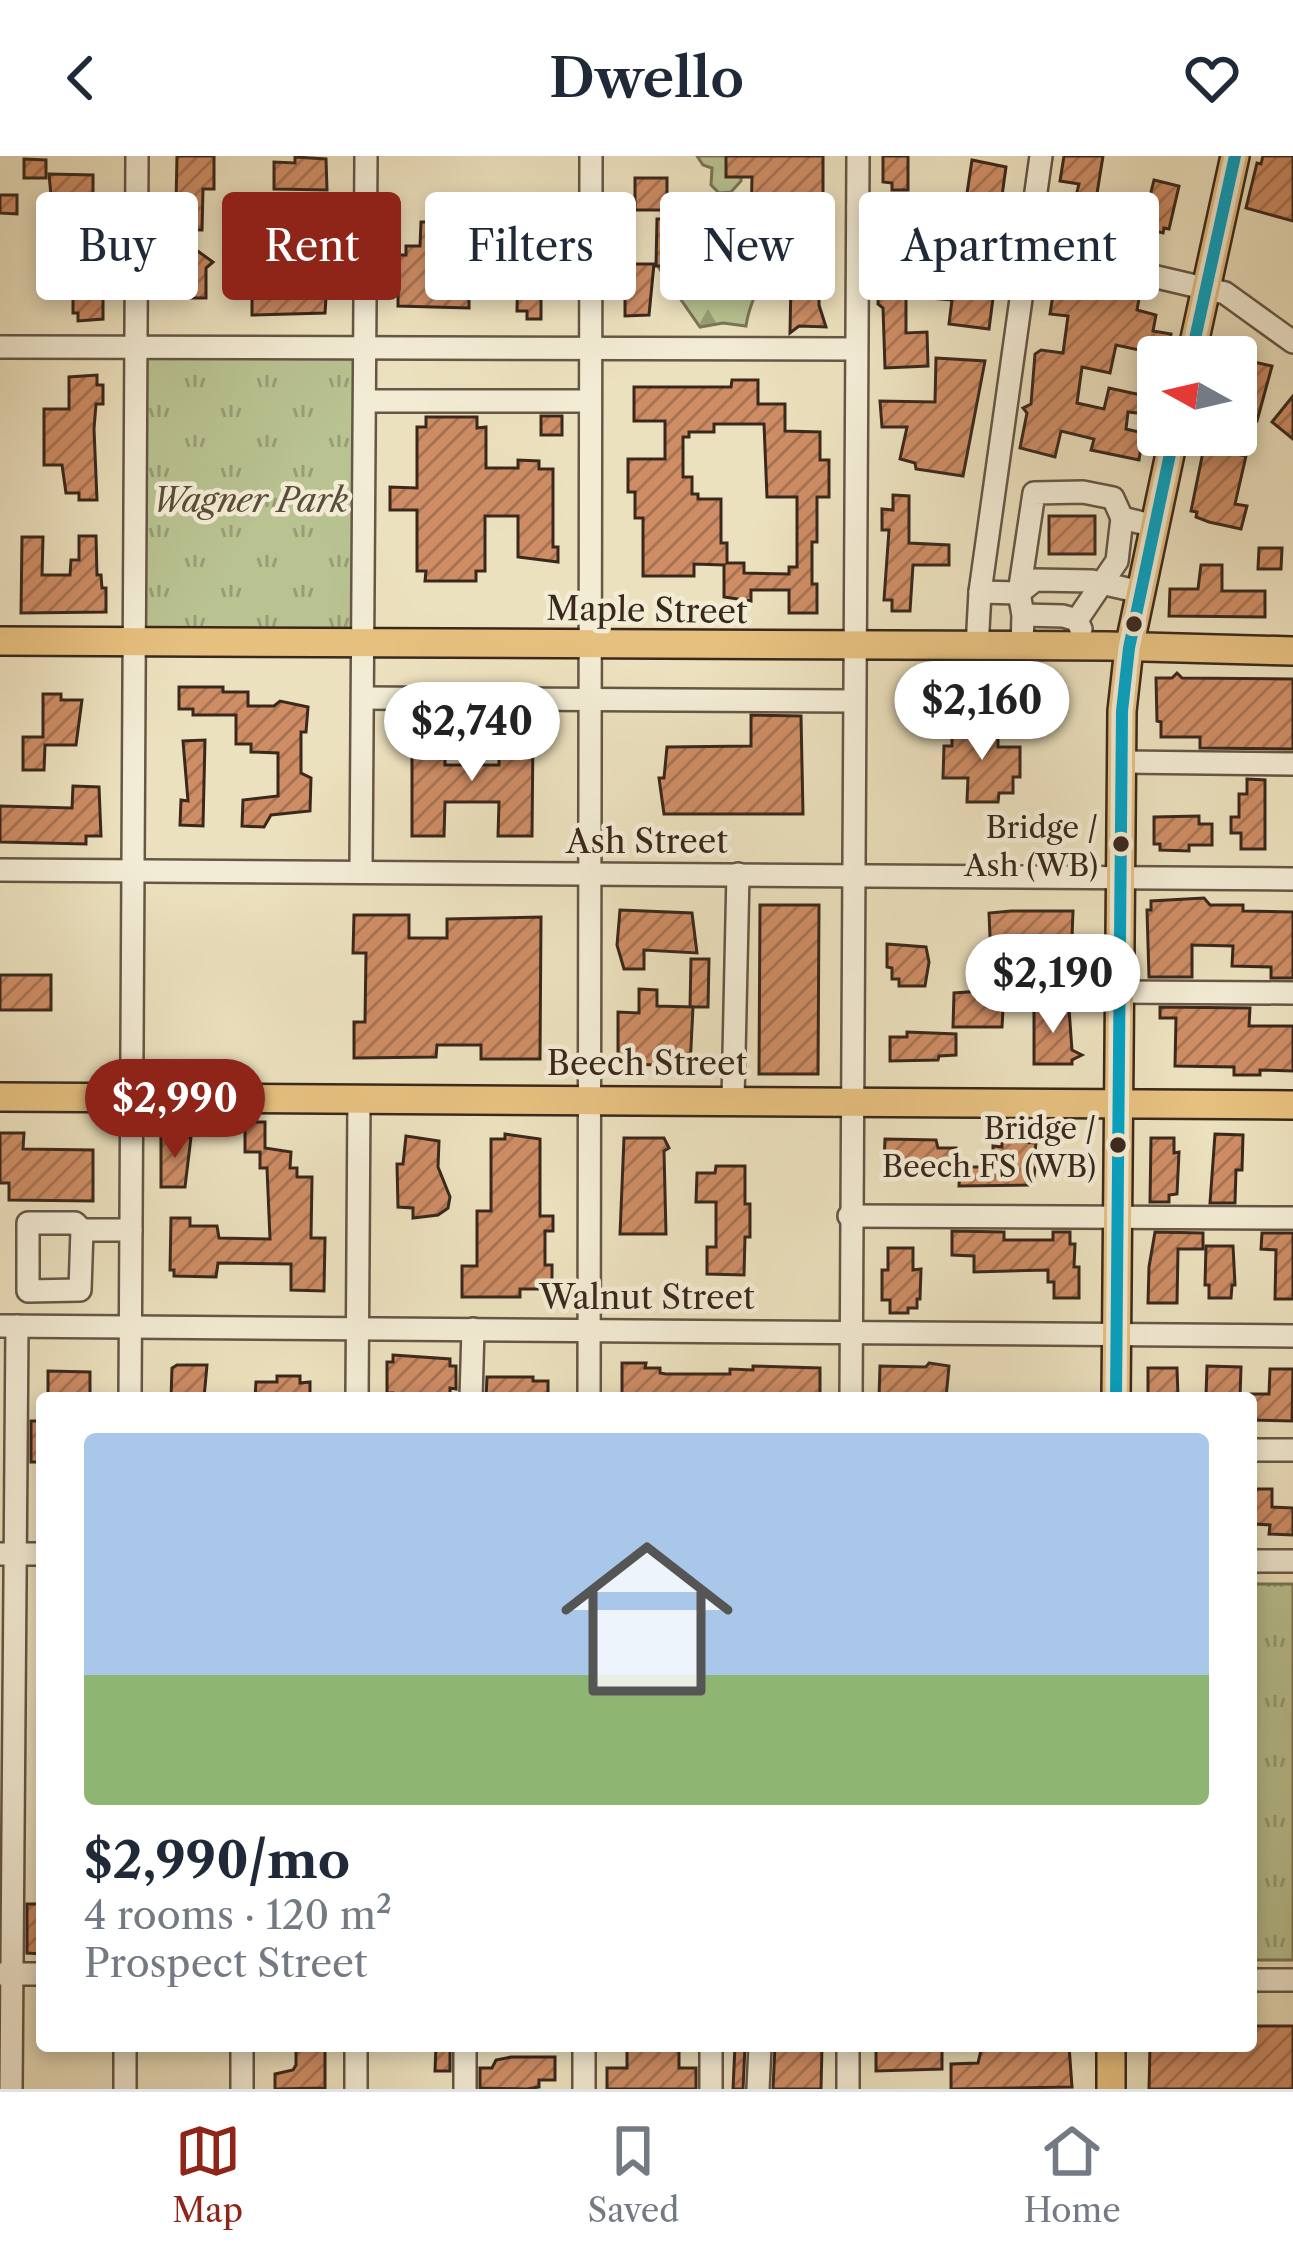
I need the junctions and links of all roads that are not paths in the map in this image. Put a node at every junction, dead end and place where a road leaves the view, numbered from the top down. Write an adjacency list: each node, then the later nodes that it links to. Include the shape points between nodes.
1 (137, 156): 15 (street)
2 (366, 156): 16 (street)
3 (591, 156): 18 (street)
4 (858, 156): 8 (street)
5 (1041, 156): 7 (street)
6 (1235, 156): 10 (main road)
7 (1036, 192)
8 (858, 207): 17 (street)
9 (1159, 278): 10 (street)
10 (1205, 289): 12 (main road); 13 (street, via 1240,300)
11 (1021, 300): 25 (street)
12 (1195, 336)
13 (1293, 342)
14 (0, 347): 15 (street)
15 (136, 347): 16 (street); 30 (street)
16 (366, 348): 18 (street); 19 (street)
17 (854, 349): 18 (street); 33 (street)
18 (590, 350): 20 (street)
19 (366, 400): 20 (street); 31 (street)
20 (590, 401): 32 (street)
21 (1170, 456): 23 (main road)
22 (1123, 518): 23 (street); 24 (street, via 1117,561); 27 (street, via 1113,498 1034,493)
23 (1155, 526): 26 (main road)
24 (1104, 584): 26 (street); 27 (street, via 1034,580); 28 (street)
25 (980, 592): 27 (street); 35 (street)
26 (1141, 592): 36 (main road)
27 (1021, 604): 28 (street, via 1063,616); 34 (street)
28 (1082, 633): 34 (main road, Maple Street); 36 (main road, Maple Street)
29 (0, 641): 30 (main road, Maple Street)
30 (134, 641): 31 (main road, Maple Street); 44 (street)
31 (363, 642): 32 (main road, Maple Street); 38 (street)
32 (589, 645): 33 (main road, Maple Street); 39 (street)
33 (853, 647): 35 (main road, Maple Street); 40 (street)
34 (1022, 647): 35 (main road, Maple Street)
35 (977, 648)
36 (1129, 648): 37 (main road, Maple Street); 41 (main road)
37 (1293, 651)
38 (363, 698): 39 (street); 45 (street)
39 (589, 698): 40 (street); 46 (street)
40 (852, 701): 48 (street)
41 (1122, 762): 42 (street); 49 (main road)
42 (1293, 764)
43 (0, 870): 44 (street, Ash Street)
44 (133, 870): 45 (street, Ash Street); 54 (street)
45 (361, 871): 46 (street, Ash Street)
46 (589, 874): 47 (street, Ash Street); 56 (street)
47 (739, 874): 48 (street, Ash Street); 57 (street)
48 (852, 876): 49 (street, Ash Street); 58 (street)
49 (1121, 878): 50 (street, Ash Street); 51 (main road)
50 (1293, 879)
51 (1119, 992): 52 (street); 59 (main road)
52 (1293, 994)
53 (0, 1097): 54 (main road, Beech Street)
54 (133, 1098): 55 (main road, Beech Street); 65 (street)
55 (359, 1098): 56 (main road, Beech Street); 68 (street)
56 (588, 1099): 57 (main road, Beech Street); 70 (street)
57 (733, 1099): 58 (main road, Beech Street)
58 (850, 1100): 59 (main road, Beech Street); 61 (street)
59 (1117, 1102): 60 (main road, Beech Street); 63 (main road)
60 (1293, 1105)
61 (849, 1216): 63 (street); 71 (street)
62 (1293, 1218): 63 (street)
63 (1116, 1219): 72 (main road)
64 (82, 1230): 65 (street)
65 (131, 1230): 67 (street)
66 (8, 1326): 67 (street, Walnut Street); 82 (street)
67 (130, 1328): 68 (street, Walnut Street); 74 (street)
68 (357, 1328): 69 (street, Walnut Street); 75 (street)
69 (473, 1329): 70 (street, Walnut Street); 76 (street)
70 (590, 1330): 71 (street, Walnut Street); 77 (street)
71 (850, 1331): 72 (street, Walnut Street); 78 (street)
72 (1117, 1333): 73 (street, Walnut Street); 79 (main road)
73 (1293, 1336)
74 (130, 1392)
75 (357, 1392)
76 (471, 1392)
77 (589, 1392)
78 (851, 1392)
79 (1116, 1392)
80 (1257, 1450): 81 (street)
81 (1293, 1450)
82 (8, 1554): 85 (street)
83 (1257, 1561): 84 (street)
84 (1293, 1562)
85 (6, 1974): 97 (street)
86 (1257, 1980): 87 (street)
87 (1293, 1980)
88 (125, 2052): 98 (street)
89 (242, 2052): 99 (street)
90 (356, 2052): 100 (street)
91 (465, 2052): 101 (street)
92 (584, 2052): 102 (street)
93 (710, 2052): 103 (street)
94 (760, 2052): 104 (street)
95 (848, 2052): 105 (street)
96 (1112, 2052): 106 (main road)
97 (11, 2089)
98 (125, 2089)
99 (242, 2089)
100 (356, 2089)
101 (464, 2089)
102 (584, 2089)
103 (711, 2089)
104 (758, 2089)
105 (848, 2089)
106 (1111, 2089)

